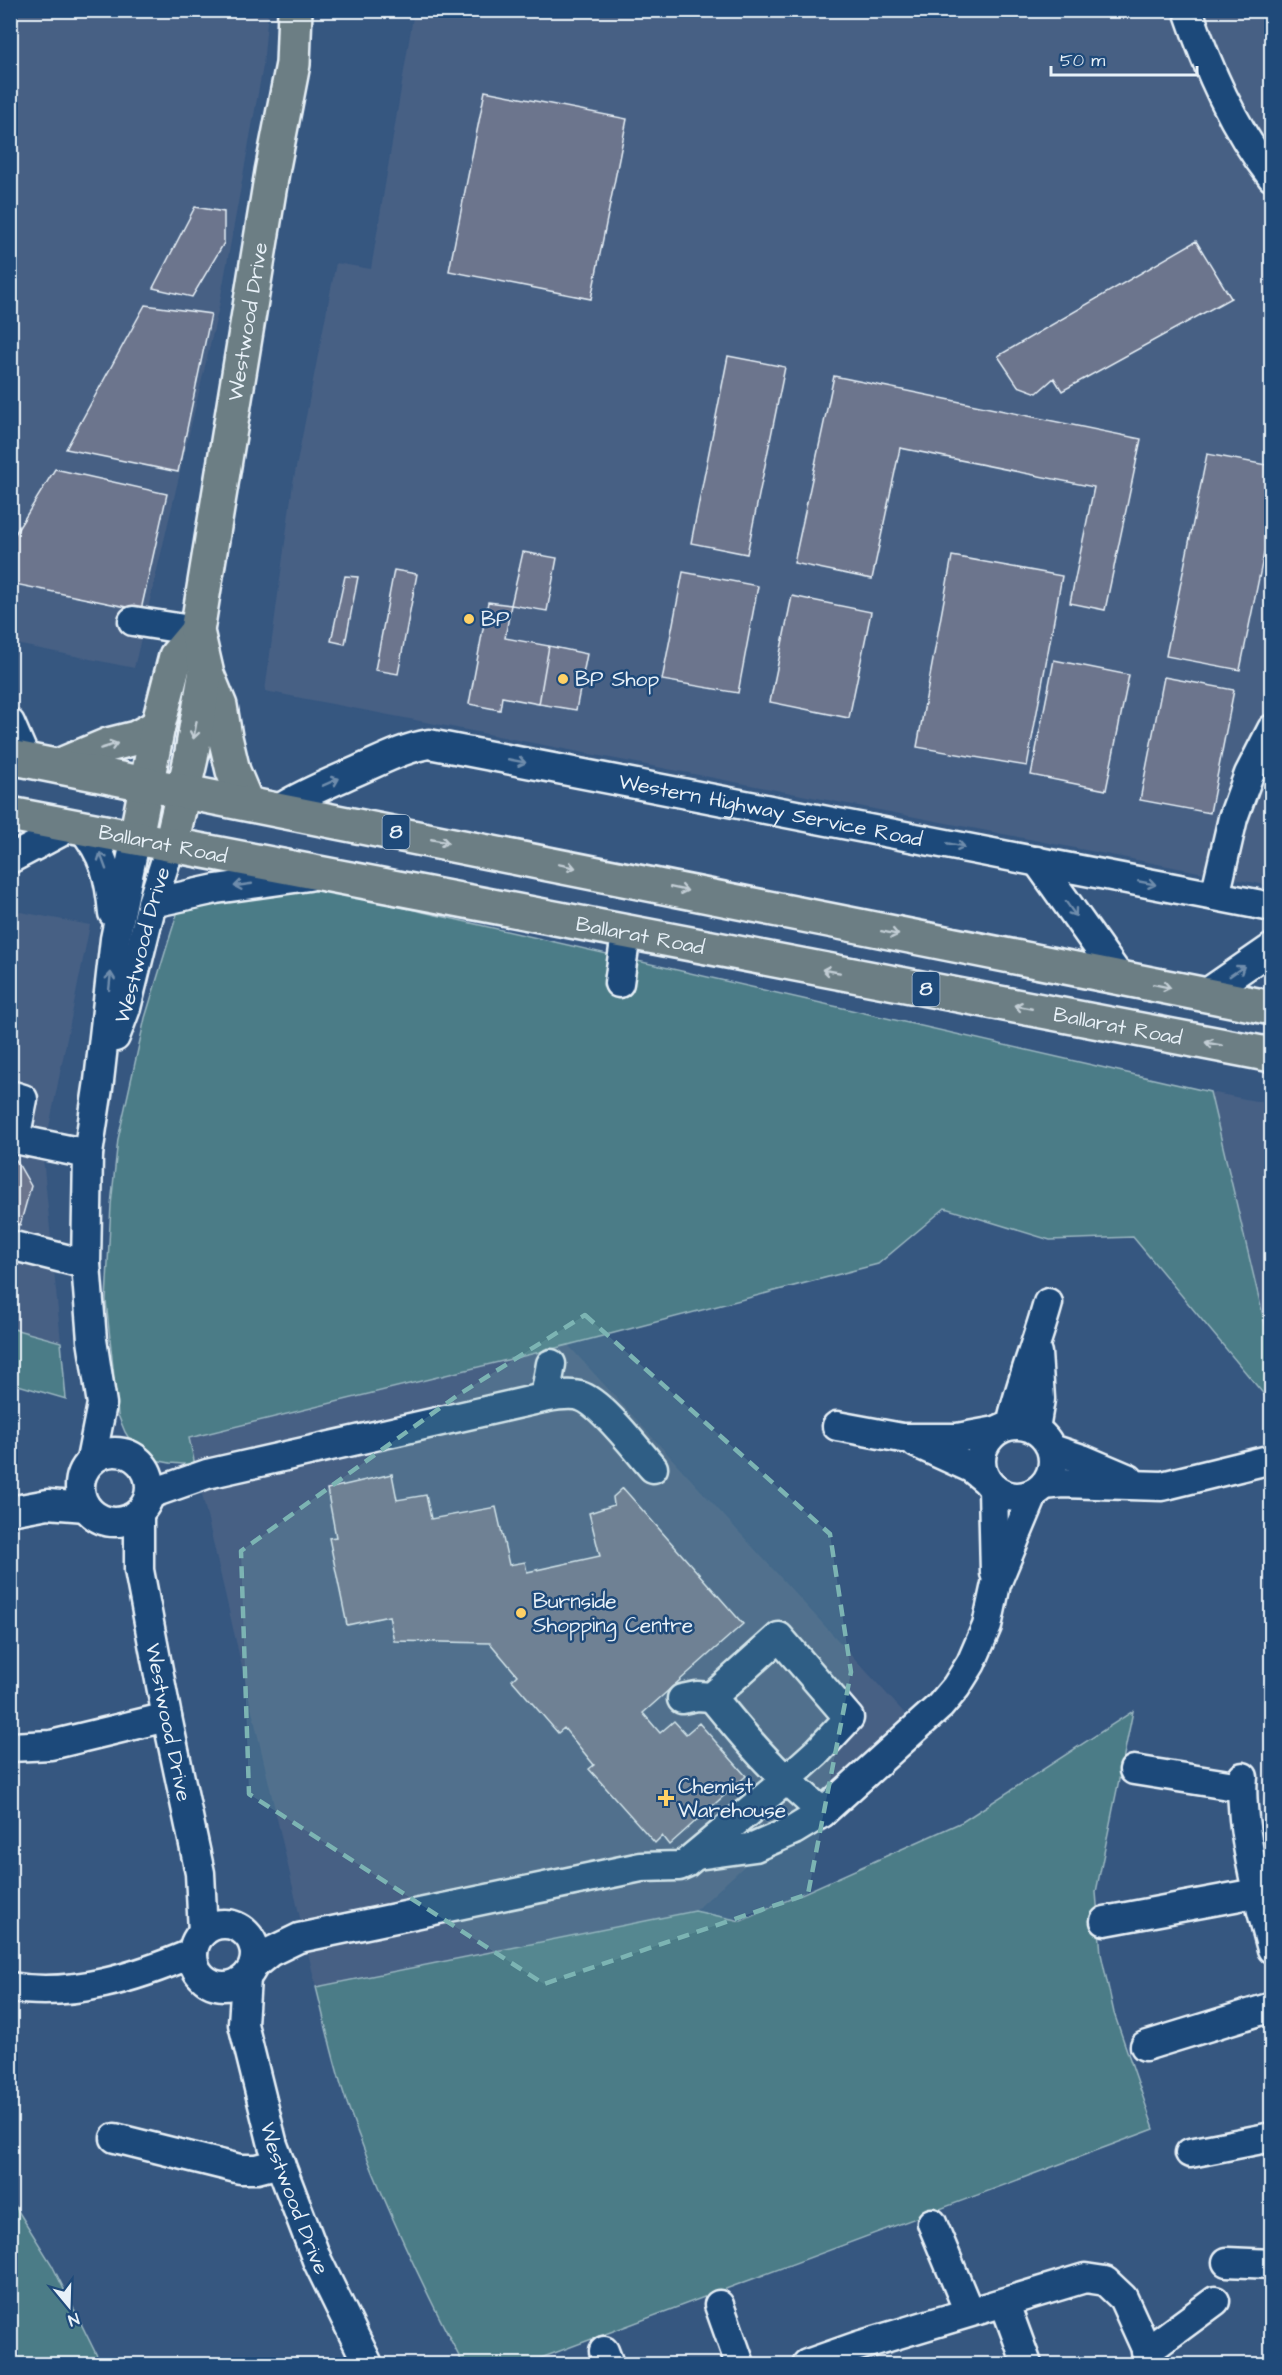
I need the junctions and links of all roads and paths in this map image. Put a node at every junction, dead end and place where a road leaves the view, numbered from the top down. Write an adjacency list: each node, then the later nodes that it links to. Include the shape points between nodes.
1 (296, 10): 5 (main road, Westwood Drive, via 293,64)
2 (1188, 10): 3 (street, via 1222,96)
3 (1272, 177)
4 (133, 621): 5 (street)
5 (197, 632): 6 (main road, Westwood Drive); 8 (main road, Westwood Drive, via 176,657)
6 (206, 670): 13 (main road, Westwood Drive, one-way to 13); 14 (main road, via 220,706 233,771)
7 (10, 723): 10 (street)
8 (158, 726): 11 (main road, one-way to 8); 12 (main road, Westwood Drive)
9 (1272, 729): 23 (street, via 1249,774 1233,818)
10 (18, 758): 11 (main road, 8)
11 (58, 766): 12 (main road, 8)
12 (146, 782): 13 (main road, 8); 18 (main road, Westwood Drive)
13 (182, 791): 14 (main road, 8); 19 (main road, Westwood Drive)
14 (246, 802): 15 (main road, 8)
15 (279, 809): 21 (street, Western Highway Service Road, one-way to 21, via 297,797 396,753 429,744); 29 (main road, 8, one-way to 29)
16 (10, 814): 17 (main road, Ballarat Road / 8)
17 (77, 827): 18 (main road, Ballarat Road / 8); 20 (street); 27 (street, one-way to 17, via 112,899 102,856)
18 (136, 837): 19 (main road, Ballarat Road / 8); 27 (street, Westwood Drive)
19 (171, 844): 22 (main road, Ballarat Road / 8); 24 (street, Westwood Drive)
20 (10, 859)
21 (1037, 861): 23 (street, Western Highway Service Road, one-way to 23); 29 (street, one-way to 29)
22 (322, 875): 24 (street, one-way to 24, via 216,889); 26 (main road, Ballarat Road / 8)
23 (1215, 896): 25 (street, Western Highway Service Road)
24 (152, 903): 34 (street, Westwood Drive, via 126,1008)
25 (1272, 907)
26 (626, 933): 30 (street); 33 (main road, Ballarat Road / 8, one-way to 26)
27 (115, 939): 34 (street, Westwood Drive, one-way to 27)
28 (1272, 948): 31 (street, one-way to 28)
29 (1120, 978): 31 (main road, 8, one-way to 31)
30 (620, 983)
31 (1204, 995): 32 (main road, 8)
32 (1272, 1008)
33 (1272, 1055)
34 (99, 1081): 37 (street, Westwood Drive)
35 (10, 1095): 36 (street, via 23,1099)
36 (13, 1138): 37 (street)
37 (88, 1154): 39 (street, Westwood Drive)
38 (10, 1245): 39 (street)
39 (86, 1264): 43 (street, Westwood Drive)
40 (1048, 1303): 45 (street, via 1018,1394)
41 (551, 1364): 42 (street)
42 (545, 1397): 49 (street, via 580,1396 590,1401); 50 (street)
43 (102, 1404): 48 (street, Westwood Drive); 54 (street, Westwood Drive)
44 (837, 1426): 46 (street)
45 (1024, 1434): 46 (street); 51 (street, via 988,1439 981,1466); 52 (street); 53 (street, via 1053,1468)
46 (902, 1438): 51 (street, via 955,1459)
47 (1272, 1459): 52 (street, via 1176,1484)
48 (138, 1460): 50 (street); 54 (street, via 114,1451 102,1453); 55 (street, via 149,1475)
49 (653, 1468)
50 (207, 1474): 55 (street)
51 (990, 1485): 53 (street, via 1013,1497); 58 (street)
52 (1148, 1486): 53 (street, via 1062,1482)
53 (1039, 1489): 58 (street)
54 (91, 1493): 55 (street, via 128,1520); 56 (street); 57 (street, Westwood Drive)
55 (144, 1504): 57 (street, Westwood Drive)
56 (10, 1511)
57 (139, 1570): 61 (street, Westwood Drive)
58 (996, 1584): 65 (street, via 987,1626 956,1687)
59 (712, 1697): 60 (street); 64 (street); 64 (street, via 779,1637 853,1714)
60 (682, 1699)
61 (167, 1717): 62 (street, via 51,1745); 71 (street, Westwood Drive)
62 (10, 1748)
63 (1134, 1770): 67 (street, via 1242,1782 1246,1841)
64 (786, 1780): 65 (street); 66 (street)
65 (822, 1813): 66 (street, via 755,1847)
66 (696, 1855): 69 (street, via 679,1866 641,1867)
67 (1256, 1893): 68 (street); 70 (street)
68 (1105, 1921)
69 (299, 1938): 71 (street); 72 (street, via 270,1952)
70 (1272, 1948)
71 (213, 1949): 72 (street, via 226,1987); 72 (street, Westwood Drive, via 250,1938 255,1948); 73 (street, via 155,1970 72,1989); 75 (street, Westwood Drive)
72 (250, 1972): 75 (street, Westwood Drive)
73 (10, 1987)
74 (1272, 2007): 76 (street)
75 (243, 2024): 80 (street, Westwood Drive)
76 (1145, 2046)
77 (115, 2138): 80 (street, via 240,2169)
78 (1272, 2138): 79 (street)
79 (1190, 2154)
80 (280, 2163): 89 (street, Westwood Drive, via 317,2259)
81 (932, 2223): 87 (street)
82 (1227, 2262): 83 (street)
83 (1272, 2264)
84 (1215, 2301): 88 (street)
85 (1005, 2304): 87 (street); 88 (street, via 1085,2278 1105,2281 1123,2298); 92 (street)
86 (719, 2305): 90 (street)
87 (969, 2312): 91 (street)
88 (1149, 2358)
89 (368, 2364)
90 (740, 2364)
91 (807, 2364)
92 (1028, 2364)

